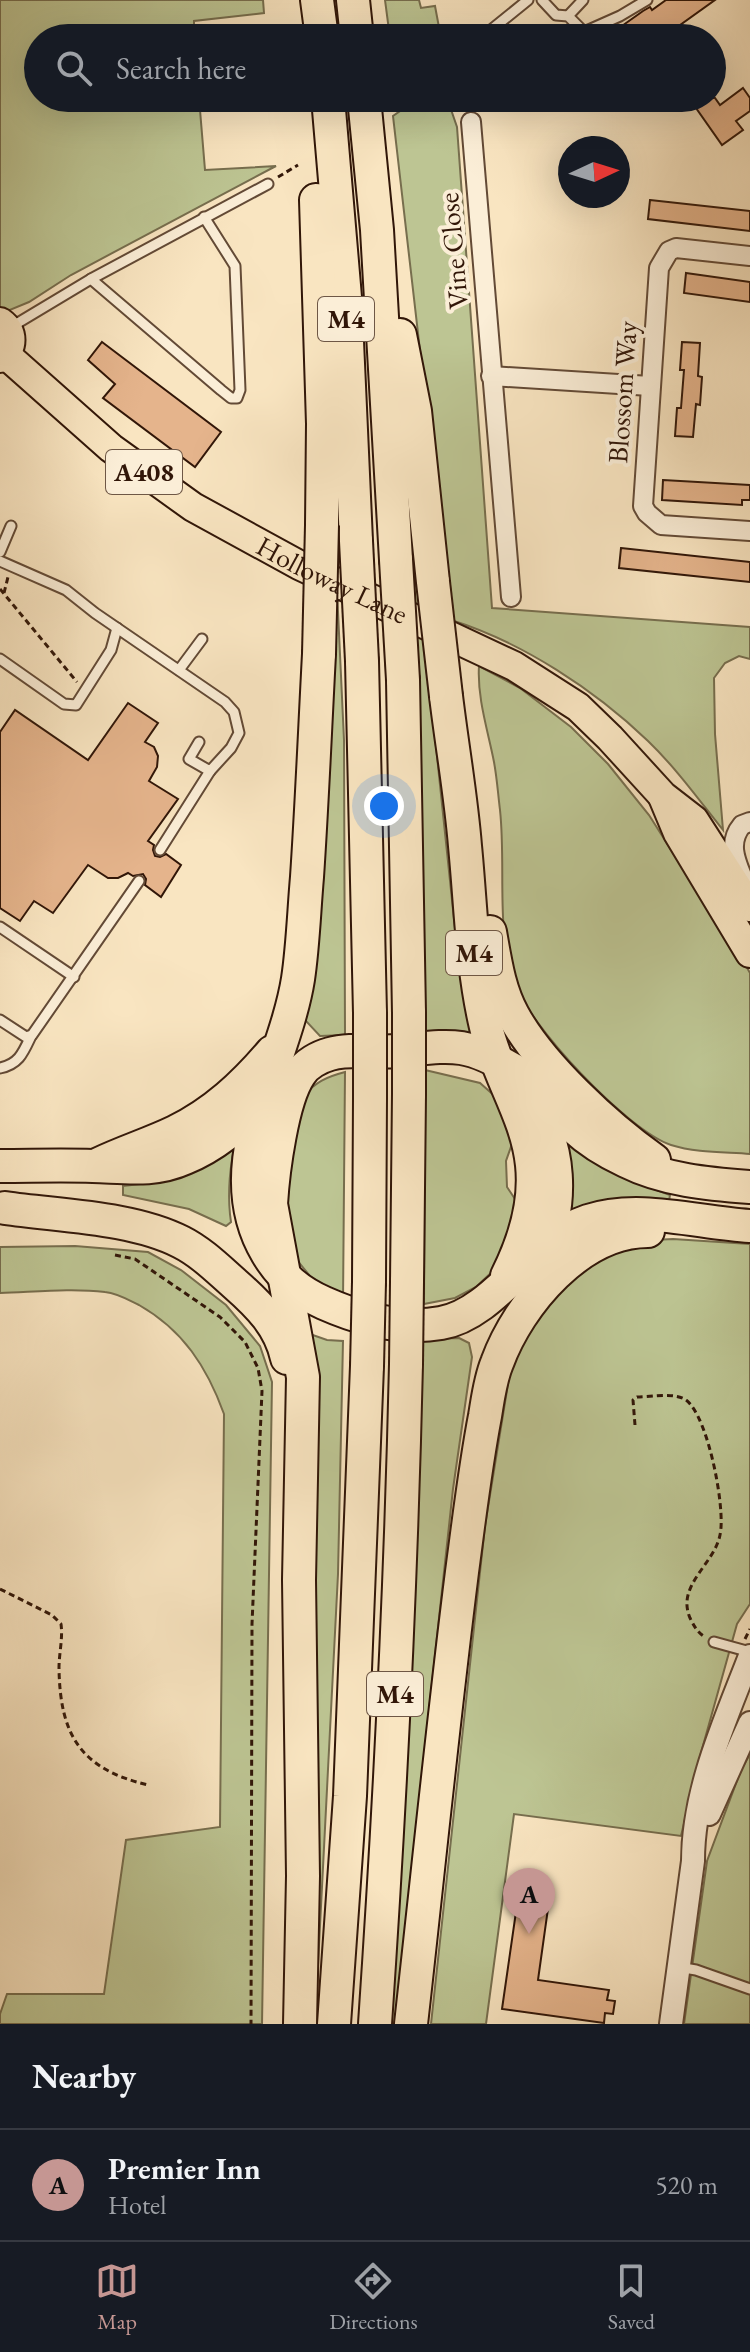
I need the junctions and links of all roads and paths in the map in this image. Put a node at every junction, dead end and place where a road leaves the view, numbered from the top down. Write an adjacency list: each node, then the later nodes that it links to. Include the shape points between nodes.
1 (317, 0): 8 (highway)
2 (353, 0): 9 (highway)
3 (528, 0): 10 (lane)
4 (542, 0): 7 (lane, via 556,15)
5 (583, 0): 7 (lane)
6 (647, 0): 12 (lane)
7 (568, 16): 11 (lane)
8 (320, 24)
9 (356, 24)
10 (498, 24)
11 (576, 24)
12 (602, 24)
13 (319, 112): 53 (highway, M4, bridge, via 315,185 323,408 319,654 302,946)
14 (329, 112): 84 (highway, M4, bridge, via 345,297 362,661 370,1013 367,1366 352,1764)
15 (365, 112): 20 (highway, M4)
16 (471, 122): 24 (street, Vine Close)
17 (298, 165): 18 (path)
18 (268, 184): 19 (lane)
19 (204, 217): 22 (lane); 22 (lane, via 235,266 237,398)
20 (377, 230): 43 (highway, M4, bridge, via 415,411); 85 (highway, M4, bridge, via 403,680 409,1094 402,1560)
21 (750, 256): 25 (street, Blossom Way, via 676,248 663,259)
22 (91, 279): 23 (lane)
23 (3, 341): 41 (main road, Holloway Lane / A408, via 111,448 193,507 299,565 539,680 594,722)
24 (491, 376): 25 (street); 33 (street, Vine Close)
25 (650, 386): 27 (street, Blossom Way, via 643,506 647,513 661,525)
26 (11, 526): 28 (lane)
27 (750, 531)
28 (0, 552)
29 (0, 561): 30 (lane)
30 (11, 566): 32 (path); 34 (lane, via 66,590)
31 (0, 589): 32 (path)
32 (4, 594): 38 (path)
33 (511, 597)
34 (117, 628): 36 (lane, via 109,654 76,705 64,704); 37 (lane)
35 (202, 639): 37 (lane)
36 (0, 659)
37 (179, 670): 40 (lane, via 234,712 239,733)
38 (79, 685)
39 (199, 742): 40 (lane, via 189,759)
40 (210, 771): 44 (lane)
41 (663, 796): 47 (main road, Holloway Lane / A408, via 694,820); 49 (main road, Holloway Lane / A408, via 678,833)
42 (750, 822): 46 (street, via 733,841)
43 (465, 845): 55 (highway, M4, via 476,978); 60 (highway, M4, via 482,890 501,987 518,1024 605,1120)
44 (160, 850)
45 (139, 881): 50 (lane)
46 (750, 893)
47 (750, 907)
48 (0, 927): 50 (lane)
49 (750, 953)
50 (74, 977): 52 (lane)
51 (0, 1020): 52 (lane)
52 (31, 1036): 54 (lane, via 22,1057)
53 (283, 1038): 57 (highway, M4); 59 (highway, M4, via 246,1083 205,1114)
54 (0, 1068)
55 (500, 1072): 56 (highway, M4, via 456,1046 429,1046 333,1053); 60 (highway, M4, via 525,1078 599,1148 653,1173); 64 (highway, M4, via 537,1113 551,1138 555,1181); 67 (highway, M4, via 525,1131 533,1179 525,1232)
56 (299, 1074): 57 (highway, M4); 66 (highway, M4, via 272,1181 272,1222)
57 (263, 1102): 59 (highway, M4, via 223,1137 187,1158 147,1169); 66 (highway, M4, via 251,1154 249,1206 259,1240)
58 (0, 1166): 59 (highway, M4)
59 (96, 1166)
60 (679, 1178): 61 (highway, M4)
61 (740, 1183)
62 (3, 1208): 68 (highway, M4, via 126,1207 169,1217 211,1238); 71 (highway, M4, via 152,1231 182,1242 238,1287 263,1310 284,1347)
63 (734, 1225): 64 (highway, M4, via 643,1215 605,1217 567,1231); 72 (highway, M4, via 609,1238 571,1260 547,1282 516,1324 496,1364)
64 (544, 1249): 67 (highway, M4); 72 (highway, M4, via 482,1357 471,1413)
65 (115, 1255): 82 (path, via 135,1259 220,1317 245,1342 258,1368 262,1391 252,1624)
66 (285, 1278): 68 (highway, M4); 69 (highway, M4, via 329,1305)
67 (504, 1282): 69 (highway, M4, via 458,1319)
68 (292, 1310): 69 (highway, M4, via 329,1328); 71 (highway, M4, via 303,1377)
69 (388, 1323)
70 (635, 1425): 75 (path, via 637,1397 677,1396 693,1407 706,1434 721,1532 686,1603 698,1633)
71 (300, 1462): 83 (highway, M4)
72 (474, 1469): 86 (highway, M4)
73 (0, 1589): 78 (path, via 61,1624 63,1706 81,1750 110,1774)
74 (750, 1629): 76 (path)
75 (714, 1642): 76 (lane)
76 (748, 1650): 79 (street, via 712,1761 693,1834)
77 (750, 1723): 79 (street)
78 (148, 1785)
79 (693, 1861): 80 (street)
80 (678, 1967): 81 (lane); 87 (street)
81 (750, 1989)
82 (251, 2024)
83 (300, 2024)
84 (334, 2024)
85 (375, 2024)
86 (411, 2024)
87 (671, 2024)

